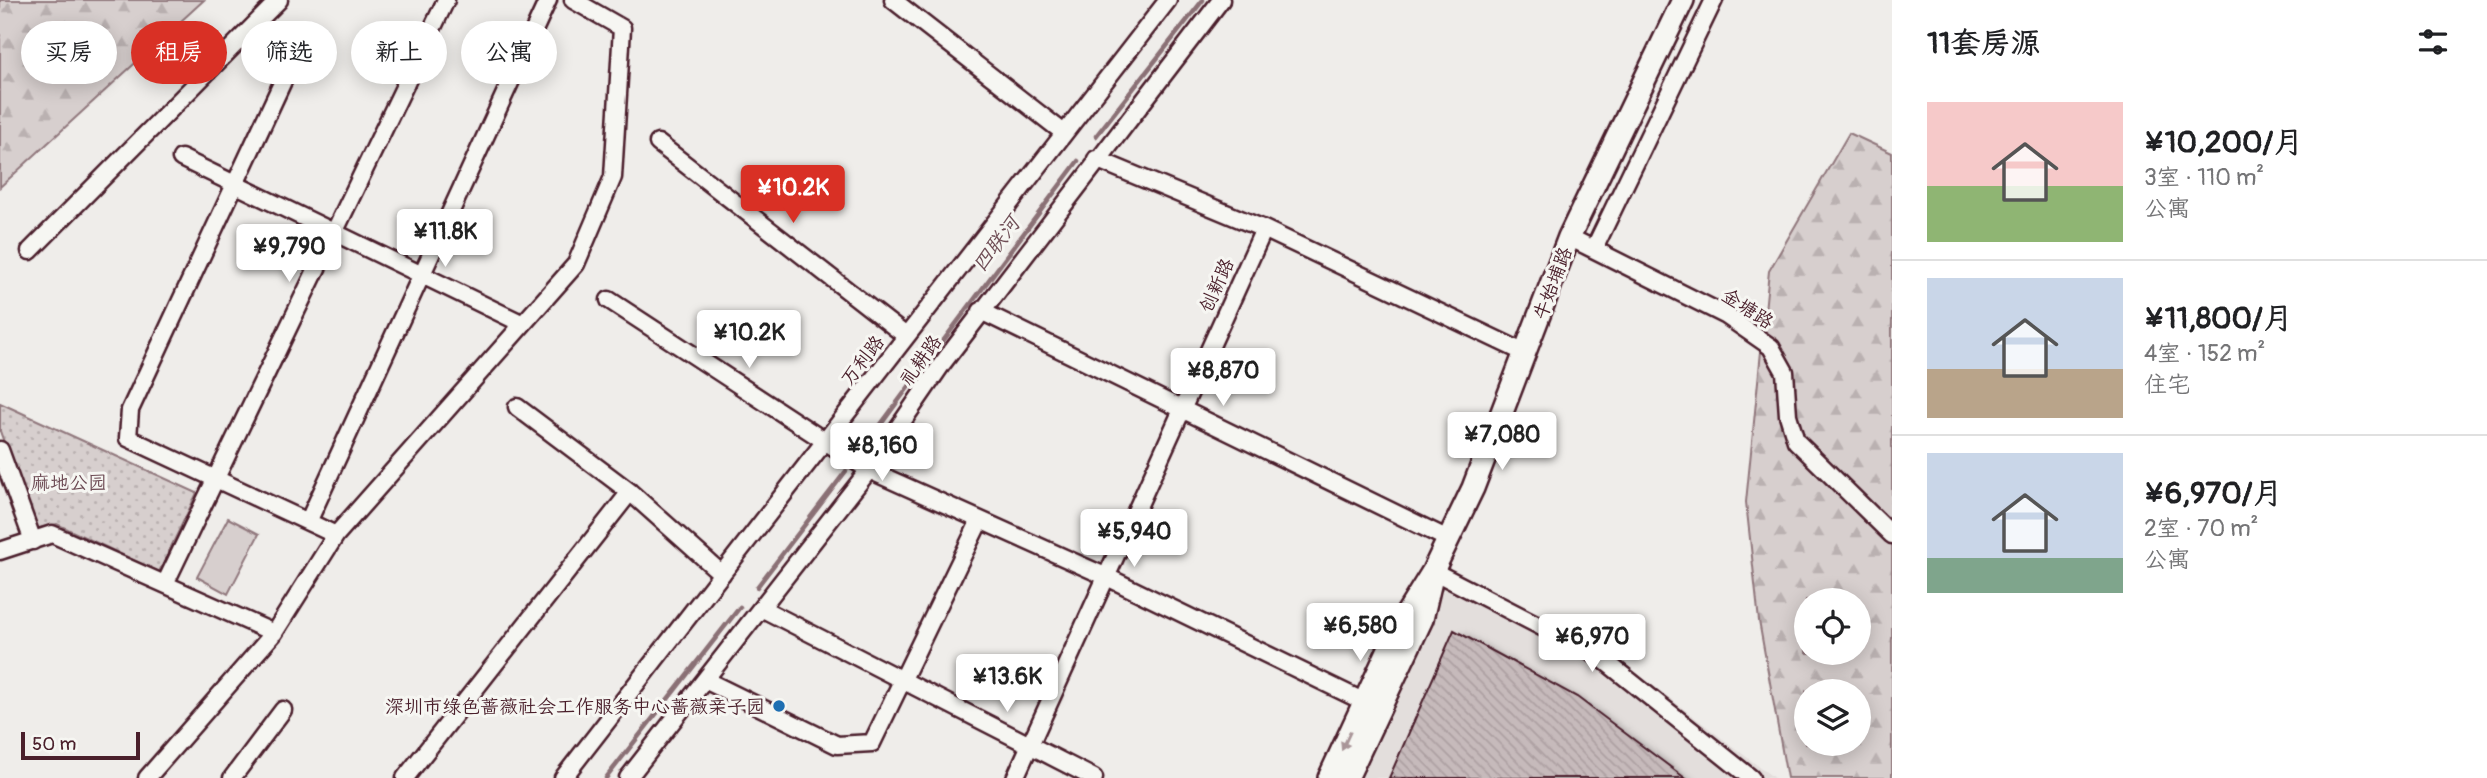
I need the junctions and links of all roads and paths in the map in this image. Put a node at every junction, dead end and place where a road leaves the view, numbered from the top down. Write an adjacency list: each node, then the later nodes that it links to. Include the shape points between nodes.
1 (279, 0): 20 (street)
2 (446, 0): 17 (street)
3 (548, 0): 21 (street)
4 (573, 0): 24 (street, via 622,27 613,177 576,264)
5 (893, 0): 11 (street)
6 (1168, 0): 11 (street, 万利路)
7 (1221, 0): 14 (street, 礼耕路)
8 (1683, 0): 18 (main road, 牛始埔路)
9 (1714, 0): 19 (street)
10 (282, 84): 15 (street)
11 (1064, 134): 25 (street, 万利路)
12 (658, 143): 25 (street)
13 (181, 158): 15 (street)
14 (1096, 159): 16 (street); 23 (street, 礼耕路)
15 (235, 184): 17 (street); 32 (street, via 130,410 128,438)
16 (1264, 229): 26 (street); 28 (street, 创新路)
17 (334, 232): 21 (street); 32 (street)
18 (1569, 237): 19 (street, 金塘路); 26 (main road, 牛始埔路)
19 (1594, 250): 37 (street, 金塘路, via 1725,315 1771,347 1785,372 1788,415 1796,441)
20 (30, 251)
21 (422, 275): 24 (street); 35 (street)
22 (609, 300): 29 (street)
23 (981, 311): 28 (street); 31 (street, 礼耕路)
24 (523, 324): 36 (street)
25 (906, 336): 29 (street, 万利路)
26 (1525, 353): 38 (main road, 牛始埔路, via 1473,488)
27 (517, 407): 33 (street)
28 (1182, 409): 38 (street); 43 (street, 创新路)
29 (825, 441): 31 (street); 42 (street, 万利路)
30 (0, 450): 39 (street)
31 (869, 470): 34 (street); 45 (street, 礼耕路)
32 (216, 479): 35 (street); 44 (street)
33 (630, 492): 42 (street); 54 (street)
34 (980, 520): 43 (street); 48 (street)
35 (308, 522): 36 (street)
36 (336, 535): 46 (street)
37 (1892, 535)
38 (1448, 539): 41 (main road, 牛始埔路)
39 (33, 541): 40 (street); 44 (street, via 52,534)
40 (0, 551)
41 (1433, 571): 49 (main road, 牛始埔路, via 1422,619); 61 (street, via 1600,657)
42 (722, 573): 55 (street, 万利路)
43 (1105, 576): 49 (street); 51 (street, 创新路)
44 (165, 584): 46 (street)
45 (761, 608): 47 (street, 礼耕路); 48 (street)
46 (274, 632): 52 (street)
47 (705, 680): 48 (street, via 837,745 872,743); 56 (street, 礼耕路)
48 (903, 681): 51 (street)
49 (1372, 706): 59 (main road, 牛始埔路, one-way to 59); 60 (main road, 牛始埔路)
50 (282, 710): 53 (street)
51 (1029, 746): 57 (street, 创新路); 58 (street)
52 (147, 778)
53 (232, 778)
54 (405, 778)
55 (563, 778)
56 (628, 778)
57 (1015, 778)
58 (1094, 778)
59 (1329, 778)
60 (1347, 778)
61 (1751, 778)

